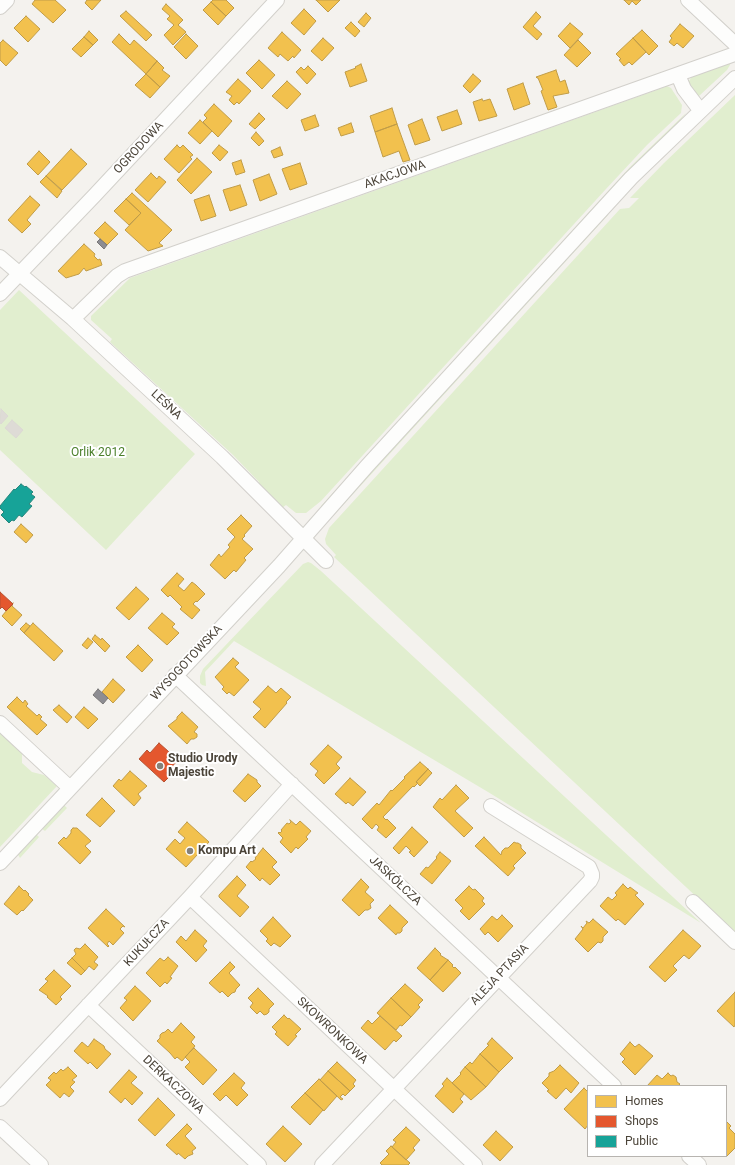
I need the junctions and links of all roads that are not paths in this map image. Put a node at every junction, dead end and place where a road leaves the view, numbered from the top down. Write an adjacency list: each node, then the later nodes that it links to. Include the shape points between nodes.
1 (7, 0): 4 (street)
2 (277, 0): 10 (street, OGRODOWA)
3 (688, 0): 5 (street)
4 (0, 7)
5 (733, 50): 6 (street, AKACJOWA)
6 (678, 75): 8 (street, via 684,89); 12 (street, AKACJOWA, via 125,271)
7 (735, 78): 8 (street, WYSOGOTOWSKA)
8 (700, 110): 13 (street, WYSOGOTOWSKA, via 631,178)
9 (0, 256): 10 (street, LEŚNA)
10 (20, 273): 11 (street, OGRODOWA); 12 (street, LEŚNA)
11 (0, 294)
12 (73, 319): 13 (street, LEŚNA, via 222,457)
13 (303, 538): 14 (street, LEŚNA); 15 (street, WYSOGOTOWSKA)
14 (326, 561)
15 (175, 675): 17 (street, JASKÓŁCZA); 18 (street, WYSOGOTOWSKA)
16 (0, 723): 18 (street)
17 (292, 784): 21 (street, KUKUŁCZA); 24 (street, JASKÓŁCZA)
18 (70, 788): 20 (street, WYSOGOTOWSKA)
19 (491, 806): 24 (street, ALEJA PTASIA, via 589,867 592,874 590,881)
20 (0, 863)
21 (190, 897): 25 (street, KUKUŁCZA); 27 (street, SKOWRONKOWA)
22 (693, 902): 23 (street)
23 (735, 942)
24 (498, 977): 26 (street, JASKÓŁCZA); 27 (street, ALEJA PTASIA)
25 (88, 1005): 28 (street, KUKUŁCZA); 32 (street, DERKACZOWA)
26 (613, 1085)
27 (394, 1089): 33 (street, ALEJA PTASIA); 34 (street, SKOWRONKOWA)
28 (0, 1099)
29 (0, 1127): 31 (street)
30 (690, 1157): 35 (street)
31 (42, 1165)
32 (258, 1165)
33 (322, 1165)
34 (475, 1165)
35 (699, 1165)

